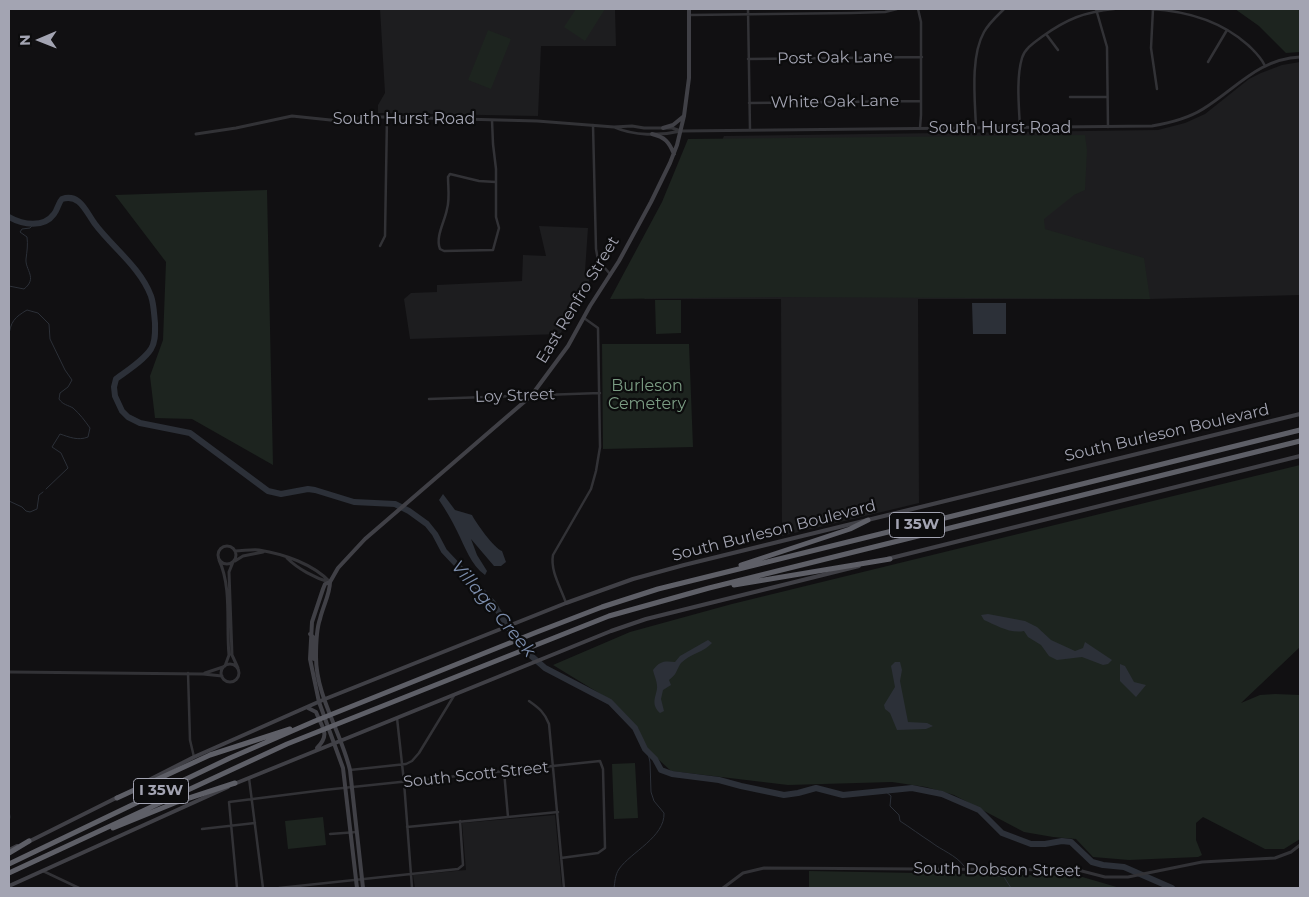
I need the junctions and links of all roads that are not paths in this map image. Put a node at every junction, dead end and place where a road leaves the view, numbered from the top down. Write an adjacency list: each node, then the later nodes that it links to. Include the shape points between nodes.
1 (689, 9): 10 (main road, East Renfro Street)
2 (748, 9): 9 (street)
3 (897, 9): 9 (street, via 885,12)
4 (918, 9): 14 (street)
5 (1004, 9): 32 (street, via 985,31 979,44)
6 (1114, 9): 8 (street)
7 (1152, 9): 11 (street, via 1189,14); 19 (street, via 1151,48)
8 (1096, 10): 12 (street, via 1063,22); 21 (street, via 1106,47)
9 (748, 14): 10 (street); 16 (street)
10 (690, 15): 24 (main road, East Renfro Street, via 689,78)
11 (1227, 30): 17 (street); 18 (street, via 1260,56)
12 (1046, 34): 13 (street); 33 (street, via 1022,56)
13 (1058, 50)
14 (922, 57): 16 (street, Post Oak Lane); 22 (street)
15 (1300, 57): 18 (street, South Hurst Road)
16 (748, 59): 23 (street)
17 (1208, 62)
18 (1265, 66): 29 (street, South Hurst Road, via 1203,109 1178,120 1152,126)
19 (1157, 89)
20 (1070, 97): 21 (street)
21 (1107, 97): 29 (street)
22 (921, 101): 23 (street, White Oak Lane); 31 (street)
23 (749, 103): 34 (street)
24 (684, 116): 30 (main road, via 673,126); 35 (main road, East Renfro Street)
25 (387, 117): 26 (street, South Hurst Road); 36 (street, South Hurst Road, via 340,120 292,116); 40 (street, via 385,236)
26 (492, 120): 27 (street, South Hurst Road); 39 (street)
27 (593, 125): 28 (street, South Hurst Road); 41 (street, via 596,249 598,260)
28 (614, 127): 30 (street, South Hurst Road); 37 (street, South Hurst Road)
29 (1108, 127): 33 (street, South Hurst Road)
30 (663, 128): 35 (street, South Hurst Road)
31 (920, 128): 32 (street, South Hurst Road); 34 (street, South Hurst Road)
32 (976, 128): 33 (street, South Hurst Road)
33 (1020, 128)
34 (750, 130): 35 (street, South Hurst Road)
35 (681, 131): 37 (street, South Hurst Road); 38 (main road, East Renfro Street)
36 (196, 134)
37 (652, 134): 38 (main road, via 666,140)
38 (674, 154): 41 (main road, East Renfro Street)
39 (496, 182): 39 (street, via 499,228 493,250 440,249 438,245 447,209 450,174)
40 (380, 246)
41 (610, 274): 42 (main road, East Renfro Street)
42 (584, 317): 43 (street, via 598,328); 44 (main road, East Renfro Street, via 568,346)
43 (600, 393): 44 (street, Loy Street); 59 (street, via 600,447 596,472 591,489 552,559)
44 (531, 396): 45 (street, Loy Street); 57 (main road, East Renfro Street, via 350,554)
45 (429, 399)
46 (1300, 414): 50 (main road, South Burleson Boulevard)
47 (1300, 430): 56 (highway, I 35W)
48 (1300, 441): 58 (highway, I 35W)
49 (1300, 456): 53 (main road)
50 (868, 520): 56 (highway); 59 (main road, South Burleson Boulevard, via 633,579)
51 (236, 551): 52 (street); 54 (street, via 231,546 224,546 219,550); 55 (street)
52 (266, 552): 55 (street, via 243,556); 57 (street, via 295,559 323,574)
53 (890, 558): 58 (highway); 68 (main road, via 610,630)
54 (219, 560): 55 (street, via 226,564); 62 (street, via 226,582 229,655)
55 (234, 562): 63 (street, via 228,572 232,655)
56 (710, 576): 74 (highway, I 35W, via 634,596)
57 (330, 582): 60 (main road, East Renfro Street, via 323,589); 61 (main road, East Renfro Street, via 319,621)
58 (709, 588): 102 (highway, I 35W, via 628,610 318,731)
59 (566, 603): 69 (main road, South Burleson Boulevard)
60 (310, 634): 61 (main road); 71 (main road, East Renfro Street, via 310,659)
61 (316, 663): 69 (main road, East Renfro Street)
62 (224, 666): 63 (street, via 232,664); 66 (street); 67 (street)
63 (238, 668): 67 (street, via 240,674 234,681 225,681)
64 (9, 672): 65 (street)
65 (188, 674): 66 (street); 78 (street, via 190,740)
66 (203, 674): 67 (street)
67 (222, 676)
68 (456, 692): 73 (main road); 79 (street, via 418,755)
69 (325, 699): 71 (main road, South Burleson Boulevard); 75 (main road, East Renfro Street)
70 (529, 701): 80 (street, via 546,716)
71 (319, 702): 72 (main road, South Burleson Boulevard); 76 (main road, East Renfro Street)
72 (306, 708): 77 (main road, via 316,712 325,736); 78 (main road, South Burleson Boulevard)
73 (397, 716): 75 (main road); 79 (street)
74 (315, 721): 88 (highway, via 227,749); 106 (highway, I 35W)
75 (340, 739): 76 (main road); 81 (main road, East Renfro Street)
76 (334, 742): 77 (main road); 87 (main road)
77 (316, 750): 83 (main road)
78 (194, 757): 88 (main road, South Burleson Boulevard)
79 (402, 764): 81 (street); 84 (street)
80 (554, 766): 82 (street, South Scott Street); 90 (street); 105 (street, South Scott Street, via 600,762 603,769 604,850)
81 (350, 770): 86 (main road, East Renfro Street)
82 (504, 771): 84 (street, South Scott Street); 91 (street)
83 (249, 777): 85 (main road); 89 (street)
84 (404, 782): 86 (street, South Scott Street); 95 (street)
85 (234, 783): 102 (highway); 107 (main road)
86 (352, 788): 87 (street, South Scott Street); 98 (main road, East Renfro Street)
87 (346, 789): 89 (street, South Scott Street); 97 (main road)
88 (117, 798): 100 (main road, South Burleson Boulevard)
89 (253, 799): 93 (street); 94 (street, South Scott Street, via 228,802)
90 (558, 812): 91 (street); 105 (street)
91 (508, 817): 92 (street)
92 (460, 821): 95 (street); 109 (street, via 464,865 458,869)
93 (255, 823): 94 (street); 117 (street)
94 (231, 827): 96 (street); 116 (street)
95 (407, 827): 109 (street)
96 (202, 829)
97 (351, 832): 98 (street); 99 (street); 111 (main road)
98 (357, 832): 110 (main road, East Renfro Street)
99 (330, 834)
100 (29, 841): 103 (main road, South Burleson Boulevard); 104 (highway)
101 (1300, 845): 124 (street, South Dobson Street, via 1275,858 1202,862 1116,878 1078,870 764,868 743,873)
102 (67, 846): 108 (highway, I 35W)
103 (9, 850)
104 (9, 853)
105 (561, 858): 123 (street)
106 (9, 864)
107 (43, 871): 113 (main road); 115 (street)
108 (9, 873)
109 (411, 873): 110 (street); 122 (street)
110 (362, 879): 111 (street); 121 (main road, East Renfro Street)
111 (356, 880): 112 (street); 120 (main road)
112 (333, 882): 114 (street); 119 (street)
113 (9, 886)
114 (308, 887): 118 (street)
115 (79, 888)
116 (237, 888)
117 (263, 888)
118 (279, 888)
119 (334, 888)
120 (357, 888)
121 (363, 888)
122 (412, 888)
123 (564, 888)
124 (723, 888)

